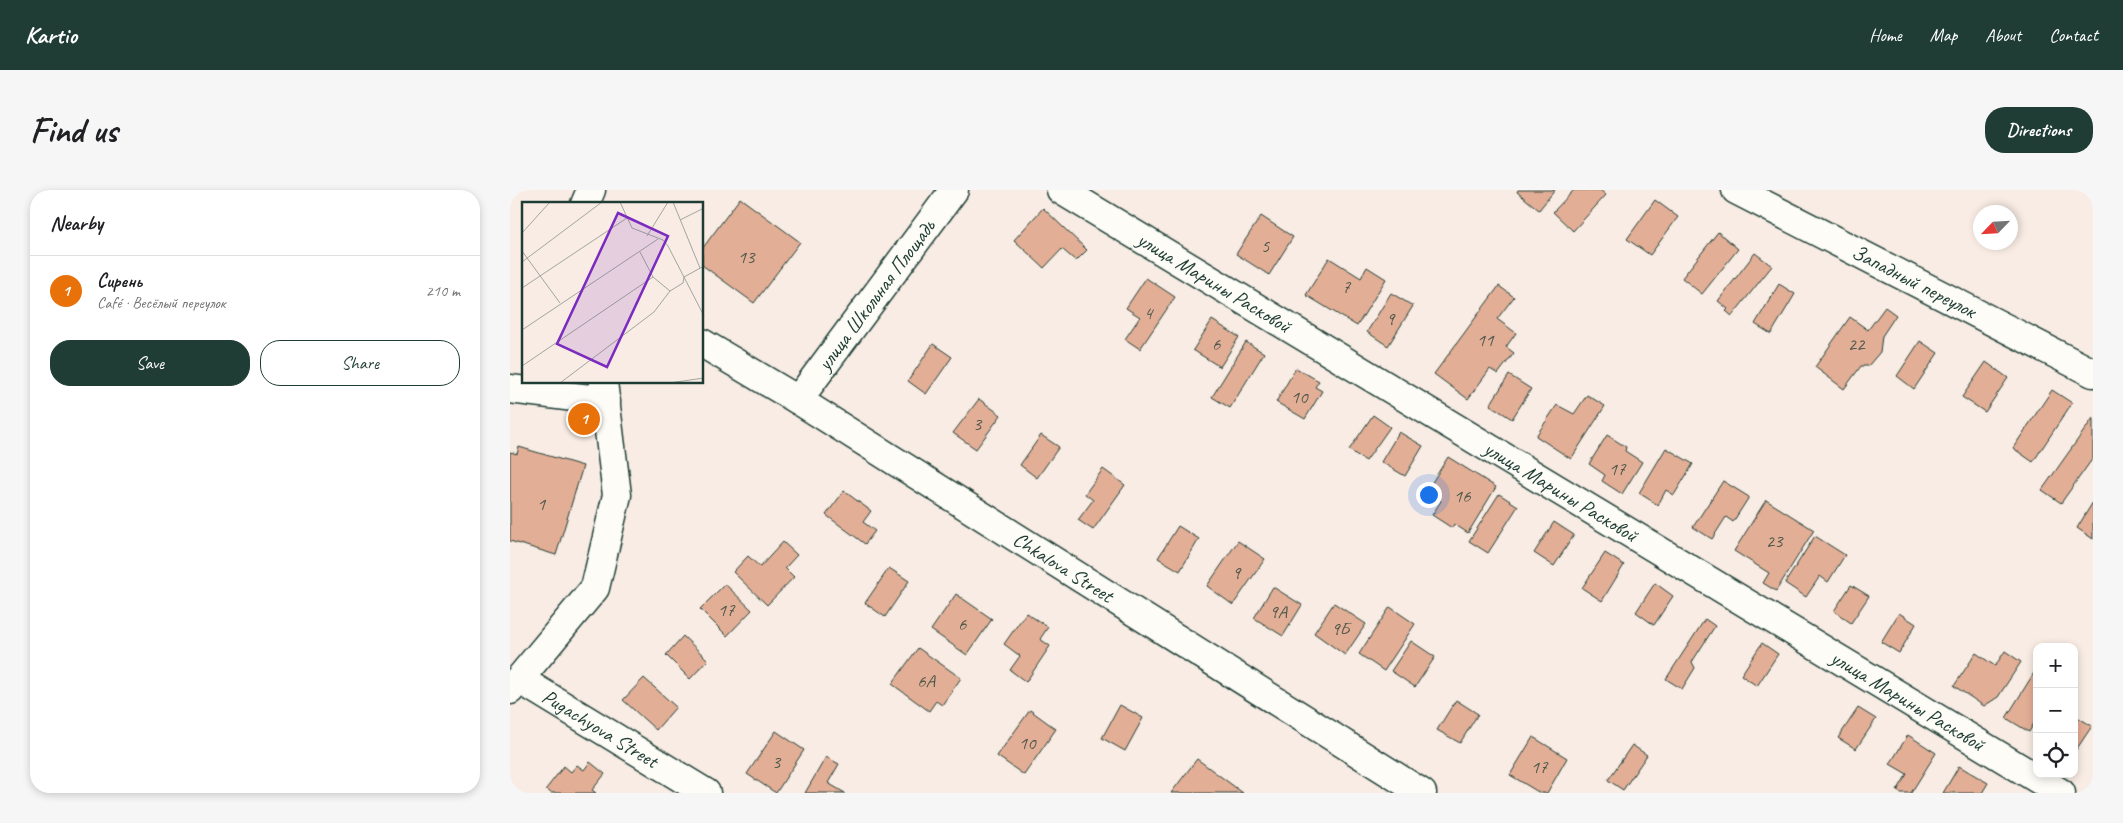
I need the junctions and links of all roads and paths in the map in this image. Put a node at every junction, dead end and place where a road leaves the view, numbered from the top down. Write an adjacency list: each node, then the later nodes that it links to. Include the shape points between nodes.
1 (591, 190): 5 (street)
2 (954, 190): 10 (street, улица Школьная Площадь)
3 (1061, 190): 14 (street, улица Марины Расковой)
4 (1736, 190): 7 (street, Западный переулок)
5 (586, 202)
6 (704, 344): 10 (street, Chkalova Street)
7 (2093, 373)
8 (510, 389): 9 (street)
9 (604, 392): 11 (street, via 617,495 595,588)
10 (798, 400): 13 (street, Chkalova Street)
11 (514, 685): 12 (street, Pugachyova Street)
12 (706, 793)
13 (1422, 793)
14 (2061, 793)

